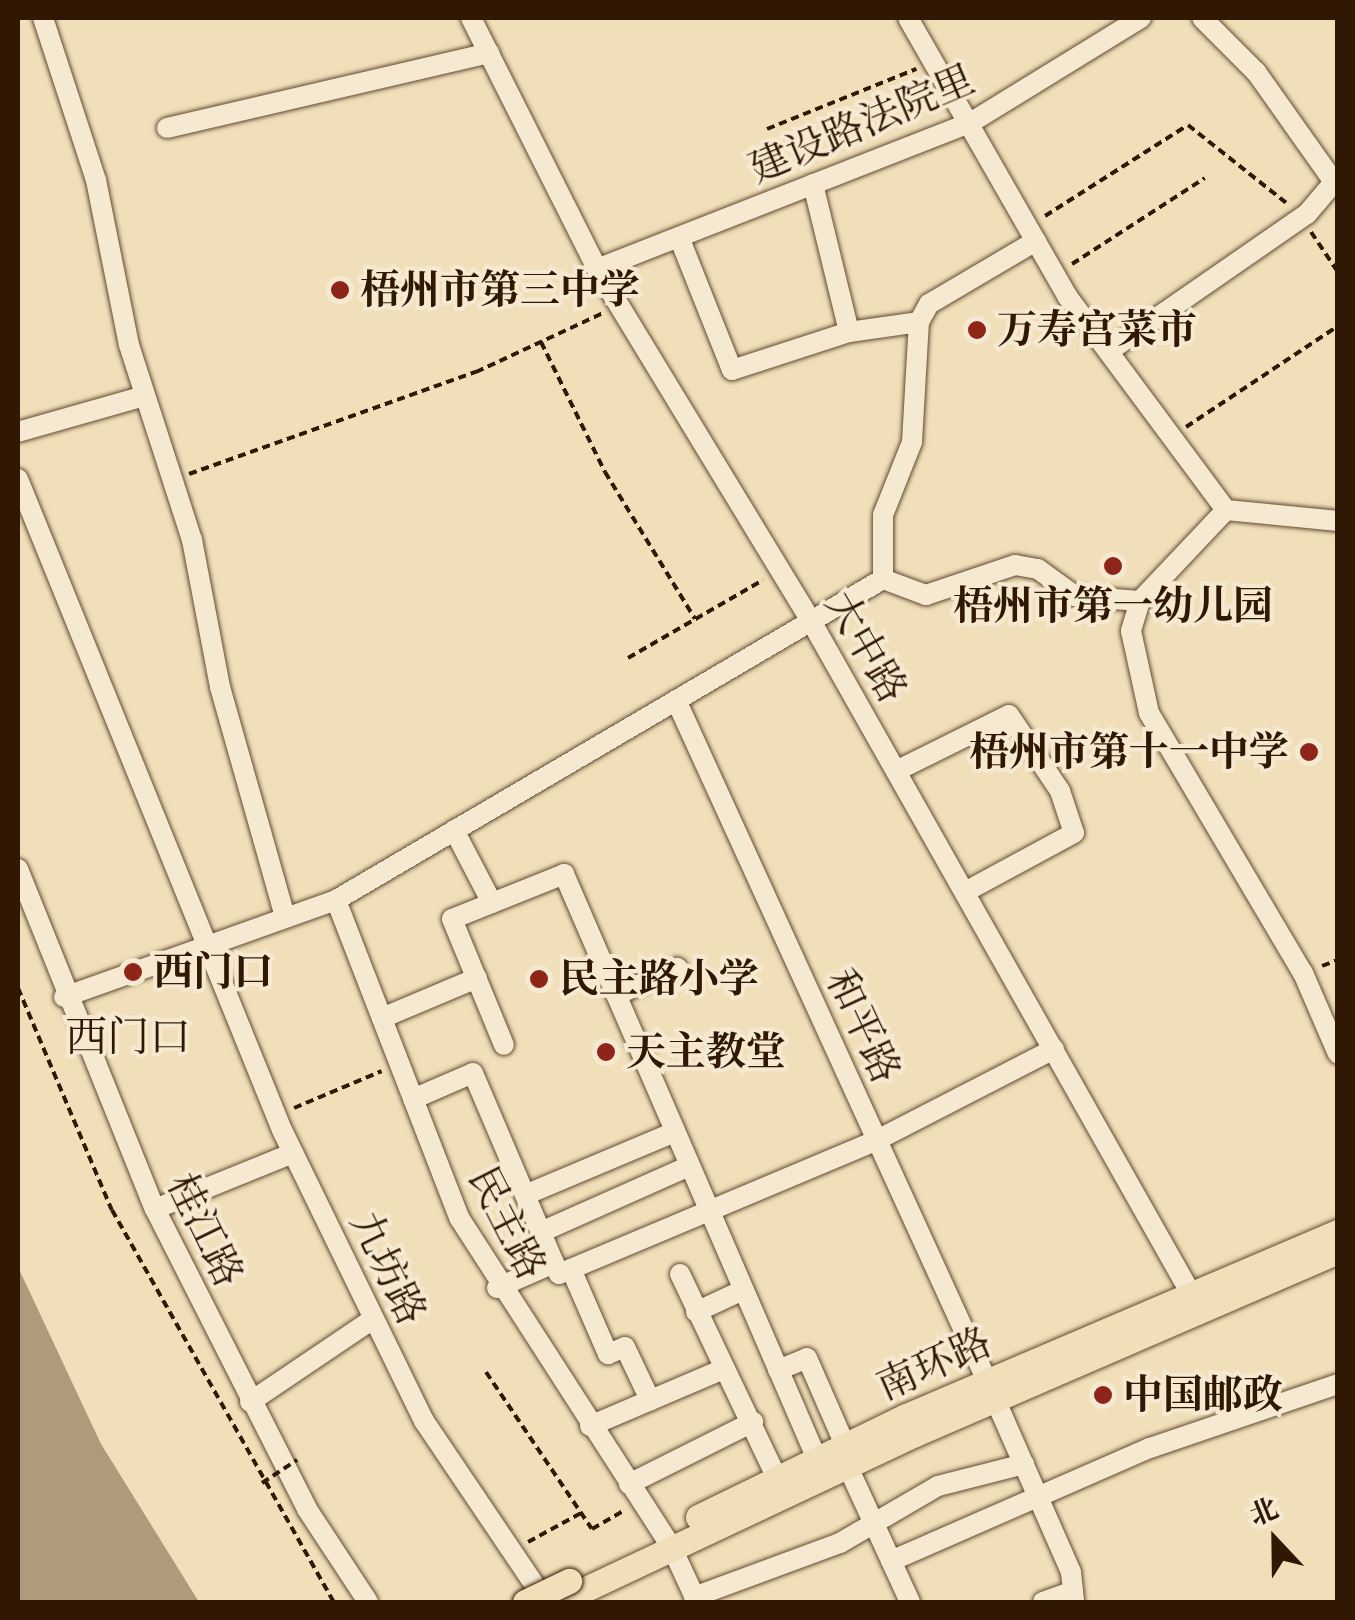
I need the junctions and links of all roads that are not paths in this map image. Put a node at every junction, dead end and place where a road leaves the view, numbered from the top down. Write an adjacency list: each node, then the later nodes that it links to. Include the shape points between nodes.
1 (43, 18): 16 (street, via 96,180)
2 (471, 18): 6 (street, 大中路)
3 (1141, 18): 7 (street, 建设路法院里)
4 (1202, 18): 15 (street, via 1275,96 1334,182 1307,214)
5 (914, 19): 7 (street)
6 (489, 53): 8 (street); 12 (street, 大中路)
7 (970, 123): 9 (street, 建设路法院里); 10 (street)
8 (167, 128)
9 (814, 184): 11 (street, 建设路法院里); 14 (street)
10 (1031, 232): 13 (street, via 929,304); 15 (street)
11 (679, 237): 12 (street, 建设路法院里); 14 (street, via 732,370)
12 (597, 269): 23 (street, 大中路)
13 (919, 322): 14 (street); 21 (street, via 912,442 882,515)
14 (849, 332)
15 (1110, 350): 19 (street)
16 (144, 396): 17 (street); 31 (street)
17 (18, 432)
18 (18, 479): 32 (street, 九坊路)
19 (1226, 510): 20 (street); 22 (street)
20 (1338, 521)
21 (883, 579): 22 (street, via 926,595 1015,565 1075,596); 23 (street)
22 (1140, 601): 40 (street, via 1132,631 1149,713 1303,973)
23 (811, 621): 24 (street); 25 (street, 大中路)
24 (676, 700): 26 (street); 43 (street, 和平路)
25 (896, 771): 28 (street, 大中路); 28 (street, via 1009,714 1060,791 1074,833)
26 (454, 830): 29 (street); 30 (street)
27 (18, 868): 36 (street, 桂江路)
28 (964, 892): 39 (street, 大中路)
29 (336, 900): 31 (street); 37 (street, 民主路)
30 (492, 903): 34 (street, via 452,919); 35 (street, via 564,874)
31 (285, 917): 32 (street)
32 (205, 945): 36 (street); 44 (street, 九坊路)
33 (677, 968): 35 (street)
34 (477, 978): 37 (street); 38 (street)
35 (616, 995): 42 (street)
36 (64, 997): 47 (street, 桂江路)
37 (382, 1018): 41 (street, 民主路)
38 (504, 1045)
39 (1054, 1048): 43 (street); 55 (street, 大中路)
40 (1338, 1054)
41 (413, 1099): 46 (street, via 473,1073); 53 (street, 民主路)
42 (675, 1132): 45 (street); 46 (street)
43 (877, 1140): 48 (street); 61 (street, 和平路)
44 (293, 1153): 47 (street); 57 (street, 九坊路)
45 (689, 1166): 48 (street); 49 (street)
46 (525, 1195): 49 (street)
47 (154, 1210): 63 (street, 桂江路)
48 (708, 1210): 51 (street); 54 (street)
49 (540, 1232): 51 (street)
50 (1336, 1252): 55 (main road, 南环路)
51 (562, 1266): 53 (street); 62 (street, via 608,1354 625,1346)
52 (680, 1274): 56 (street)
53 (498, 1288): 65 (street, 民主路)
54 (743, 1290): 56 (street); 59 (street)
55 (1197, 1303): 61 (main road, 南环路)
56 (696, 1312): 58 (street)
57 (373, 1319): 63 (street); 80 (street, 九坊路, via 424,1421)
58 (720, 1370): 62 (street); 64 (street, via 728,1366)
59 (778, 1370): 66 (street, via 807,1358); 67 (street)
60 (1338, 1384): 71 (street, via 1150,1448)
61 (991, 1390): 66 (main road, 南环路); 68 (street, 和平路)
62 (650, 1400): 65 (street)
63 (250, 1402): 78 (street, 桂江路)
64 (752, 1422): 69 (street); 70 (street)
65 (590, 1426): 70 (street, 民主路)
66 (846, 1455): 67 (main road, 南环路); 72 (street); 73 (main road, 南环路)
67 (817, 1458): 69 (main road, 南环路)
68 (1024, 1464): 71 (street, 和平路); 72 (street, via 938,1486)
69 (778, 1478): 73 (main road, 南环路)
70 (635, 1493): 73 (street, 民主路)
71 (1038, 1495): 74 (street); 76 (street, 和平路)
72 (873, 1520): 74 (street); 77 (street, via 840,1542)
73 (668, 1541): 75 (main road, 南环路); 77 (street, 民主路)
74 (891, 1561): 81 (street)
75 (567, 1592): 79 (main road, 南环路, bridge)
76 (1074, 1597): 82 (street)
77 (696, 1600)
78 (368, 1602)
79 (525, 1602)
80 (546, 1602)
81 (910, 1602)
82 (1043, 1602)

